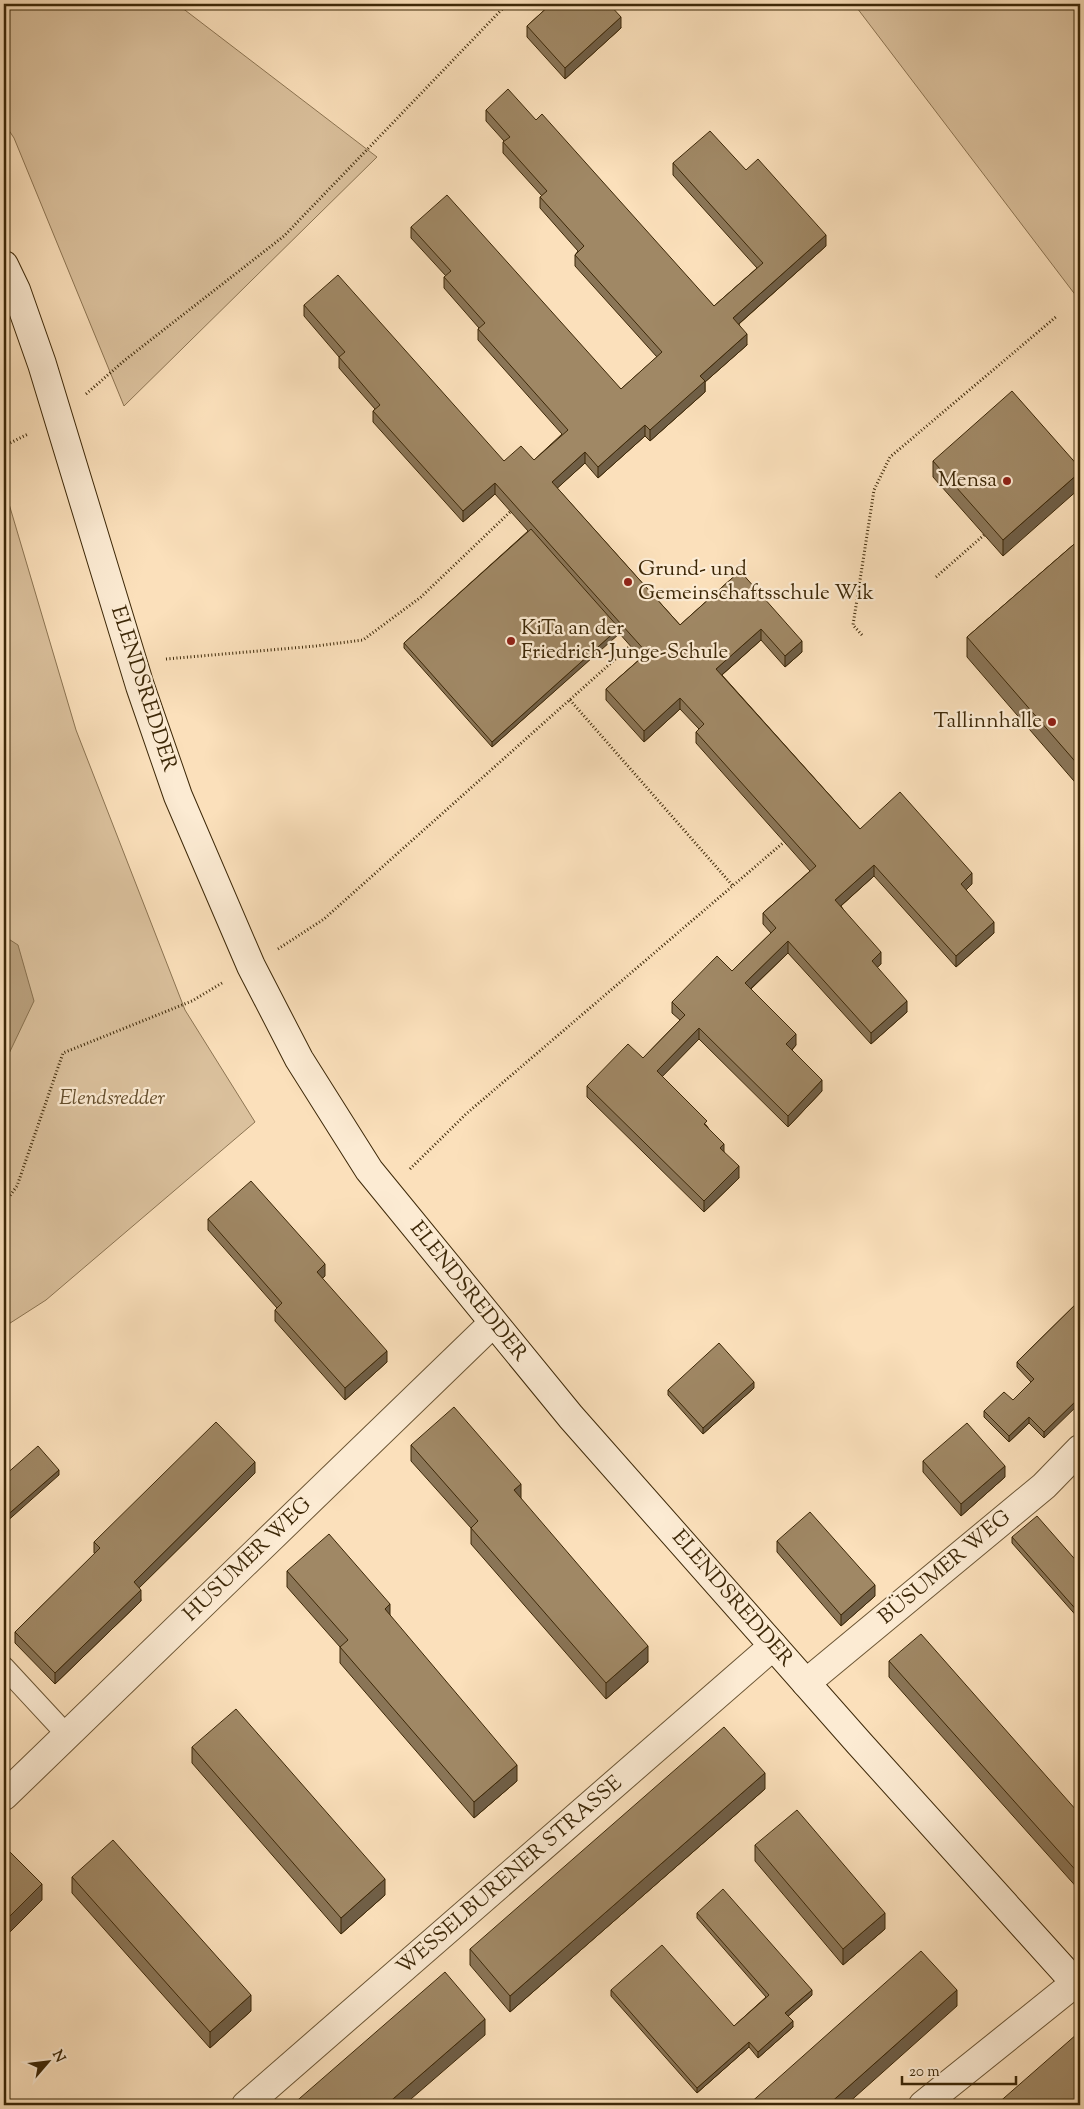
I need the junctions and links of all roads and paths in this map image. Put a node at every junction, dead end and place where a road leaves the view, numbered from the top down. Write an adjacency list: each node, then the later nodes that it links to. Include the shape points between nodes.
1 (507, 4): 4 (path, via 284,236 125,360)
2 (4, 265): 4 (main road, ELENDSREDDER, via 16,290)
3 (1057, 316): 8 (path, via 890,457 874,490 870,513 853,625)
4 (59, 418): 10 (main road, ELENDSREDDER)
5 (510, 512): 10 (path, via 421,596 363,640)
6 (984, 535): 7 (path)
7 (936, 577)
8 (862, 636)
9 (630, 646): 11 (path)
10 (132, 662): 14 (main road, ELENDSREDDER, via 178,796)
11 (570, 700): 13 (path); 14 (path, via 324,919)
12 (784, 842): 13 (path)
13 (732, 886): 15 (path)
14 (251, 966): 16 (path, via 192,1001 63,1053 18,1186); 17 (main road, ELENDSREDDER, via 299,1059 369,1170)
15 (429, 1149)
16 (4, 1204)
17 (493, 1323): 19 (main road, ELENDSREDDER); 22 (main road, HUSUMER WEG)
18 (1080, 1449): 21 (main road, BÜSUMER WEG, via 1044,1486)
19 (773, 1646): 21 (main road, ELENDSREDDER); 25 (main road, WESSELBURENER STRASSE)
20 (4, 1667): 22 (lane)
21 (806, 1683): 24 (main road, ELENDSREDDER)
22 (67, 1735): 23 (main road, HUSUMER WEG)
23 (4, 1796)
24 (1079, 1983): 26 (main road)
25 (246, 2105)
26 (923, 2105)

